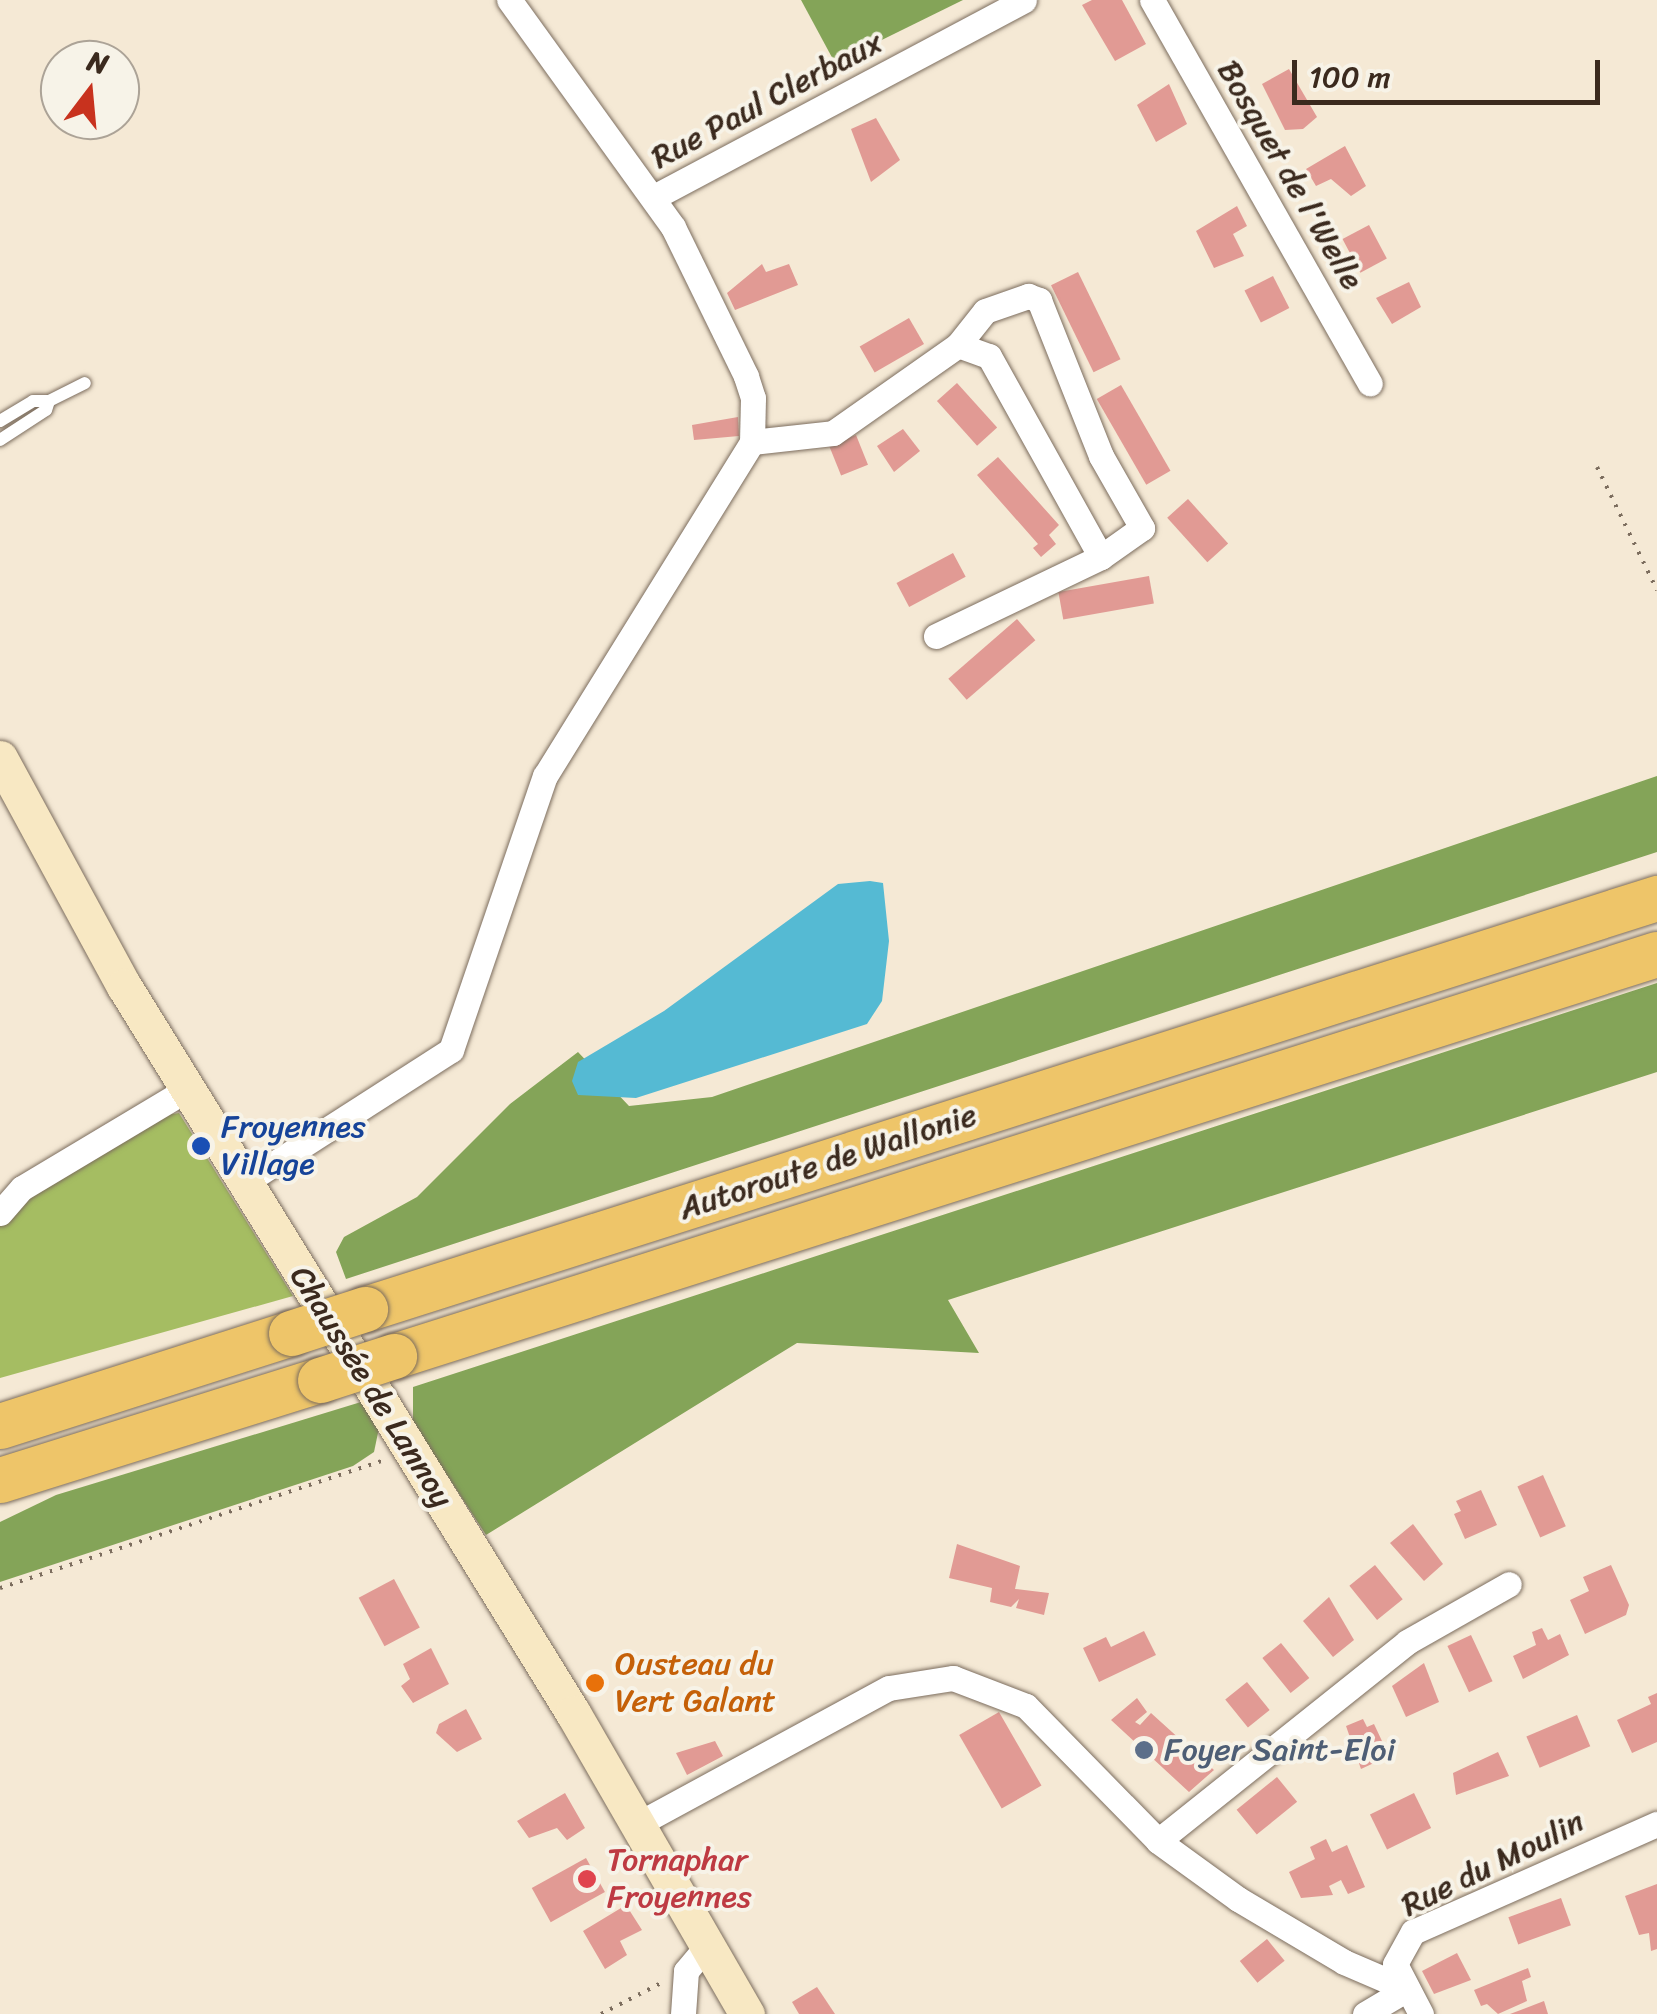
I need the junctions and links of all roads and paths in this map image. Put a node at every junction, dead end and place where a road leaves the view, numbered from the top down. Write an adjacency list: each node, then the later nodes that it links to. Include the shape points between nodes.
1 (509, 0): 4 (street)
2 (1024, 0): 4 (street, Rue Paul Clerbaux)
3 (1152, 0): 7 (street, Bosquet de l'Welle)
4 (654, 197): 11 (street, via 746,376)
5 (958, 345): 11 (street, via 832,433); 13 (street, via 988,356); 13 (street, via 986,311 1028,296 1040,300 1101,456 1142,528)
6 (86, 383): 8 (lane)
7 (1370, 383)
8 (49, 402): 9 (lane, via 32,401); 10 (lane)
9 (0, 421)
10 (0, 440)
11 (752, 442): 20 (street, via 545,776 452,1050)
12 (1597, 467): 14 (path)
13 (1101, 557): 15 (street)
14 (1657, 590)
15 (936, 636)
16 (0, 758): 19 (main road, Chaussée de Lannoy)
17 (1657, 898): 22 (highway, Autoroute de Wallonie, bridge)
18 (1657, 954): 24 (highway, Autoroute de Wallonie, bridge)
19 (186, 1090): 20 (main road, Chaussée de Lannoy); 21 (street, via 22,1188)
20 (244, 1183): 23 (main road, Chaussée de Lannoy)
21 (0, 1213)
22 (0, 1426)
23 (410, 1452): 26 (path); 27 (main road, Chaussée de Lannoy)
24 (0, 1480)
25 (1509, 1584): 29 (street, via 1466,1602 1407,1642)
26 (0, 1588)
27 (638, 1824): 29 (street, via 889,1688 954,1678 1026,1706); 30 (main road, Chaussée de Lannoy)
28 (1657, 1824): 31 (street, Rue du Moulin, via 1414,1932 1395,1964)
29 (1158, 1841): 31 (street, via 1238,1900 1344,1962)
30 (696, 1959): 32 (path); 33 (street); 34 (main road, Chaussée de Lannoy)
31 (1406, 1989): 35 (street); 36 (street)
32 (601, 2014)
33 (682, 2014)
34 (747, 2014)
35 (1365, 2014)
36 (1421, 2014)

